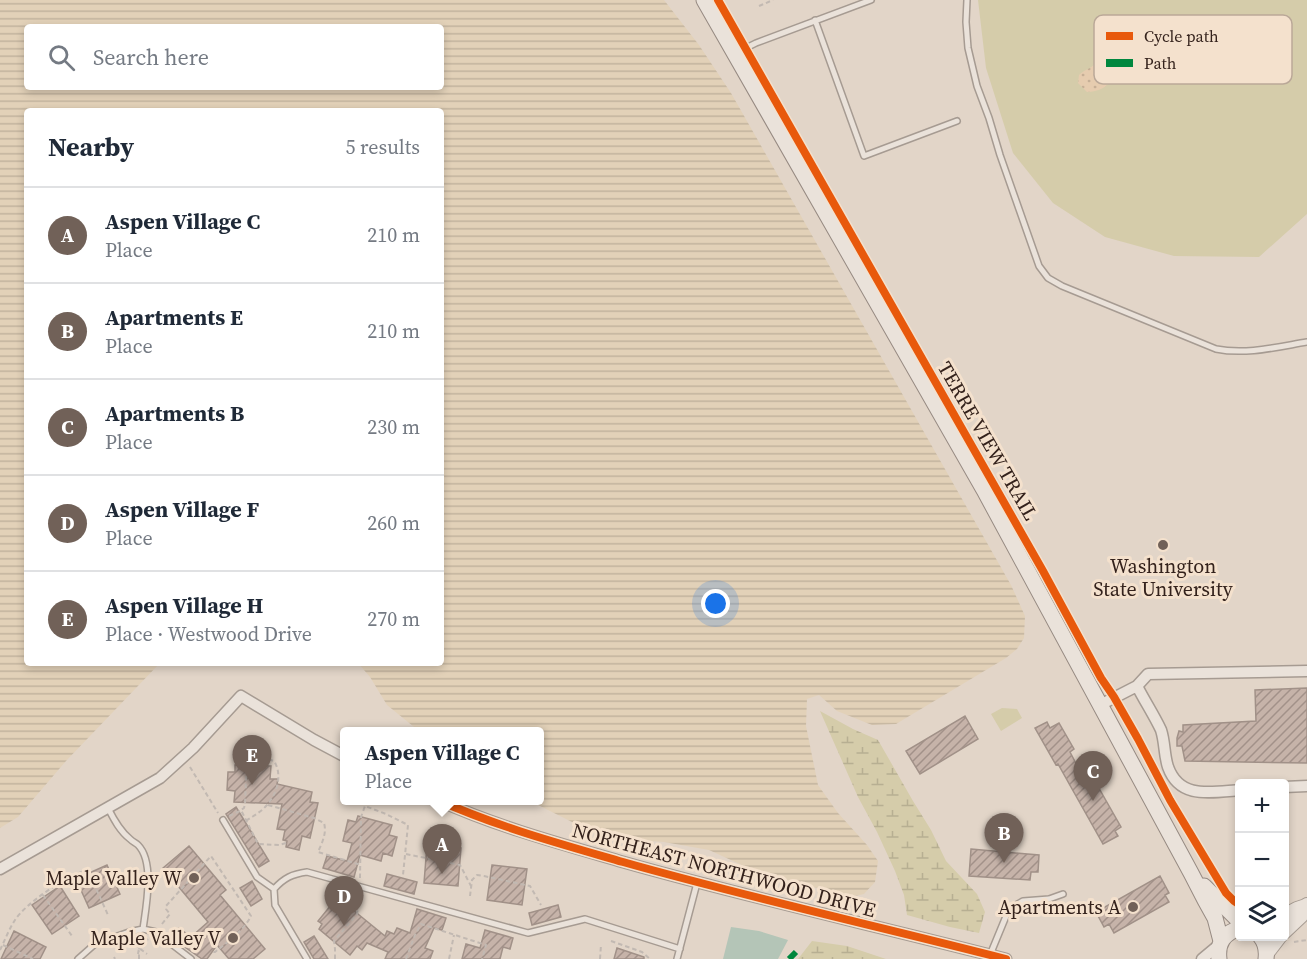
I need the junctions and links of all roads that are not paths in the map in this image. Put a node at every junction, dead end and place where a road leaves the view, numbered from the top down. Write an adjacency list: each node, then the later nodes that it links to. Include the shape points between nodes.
1 (704, 0): 5 (main road)
2 (871, 0): 4 (lane)
3 (967, 0): 7 (lane, via 968,48 977,86 1040,266 1048,278 1216,349 1242,352)
4 (815, 20): 5 (lane); 6 (lane, via 864,156)
5 (734, 55): 10 (main road, via 984,490)
6 (957, 121)
7 (1307, 342)
8 (1307, 671): 9 (street, via 1148,674)
9 (1137, 686): 10 (street); 14 (street, via 1161,732 1168,766 1176,782 1190,791)
10 (1100, 705): 19 (main road)
11 (340, 754): 16 (street, via 241,696 160,778)
12 (1307, 786): 13 (street)
13 (1289, 787)
14 (1235, 790)
15 (448, 805): 20 (street, NORTHEAST NORTHWOOD DRIVE, via 546,840)
16 (108, 808): 18 (street); 27 (lane, via 122,831 138,845 148,867)
17 (223, 820): 21 (lane, via 257,877)
18 (0, 869)
19 (1191, 873): 25 (main road); 31 (main road, via 1215,918)
20 (697, 883): 32 (lane); 34 (street, NORTHEAST NORTHWOOD DRIVE)
21 (274, 889): 32 (lane, via 292,874 307,872 528,933 585,919); 37 (lane, via 275,905)
22 (1062, 894): 34 (lane, via 1023,901 1009,909)
23 (1306, 906): 24 (street); 26 (street)
24 (1289, 913)
25 (1235, 918)
26 (1289, 927)
27 (143, 929): 35 (lane, via 95,944); 36 (lane, via 156,932)
28 (1235, 930): 31 (main road, via 1226,934)
29 (1263, 941): 33 (main road)
30 (1276, 941): 33 (street)
31 (1220, 948): 40 (street)
32 (680, 949): 38 (lane)
33 (1266, 956)
34 (988, 957): 39 (street, NORTHEAST NORTHWOOD DRIVE)
35 (78, 959)
36 (191, 959)
37 (307, 959)
38 (677, 959)
39 (1006, 959)
40 (1202, 959)

